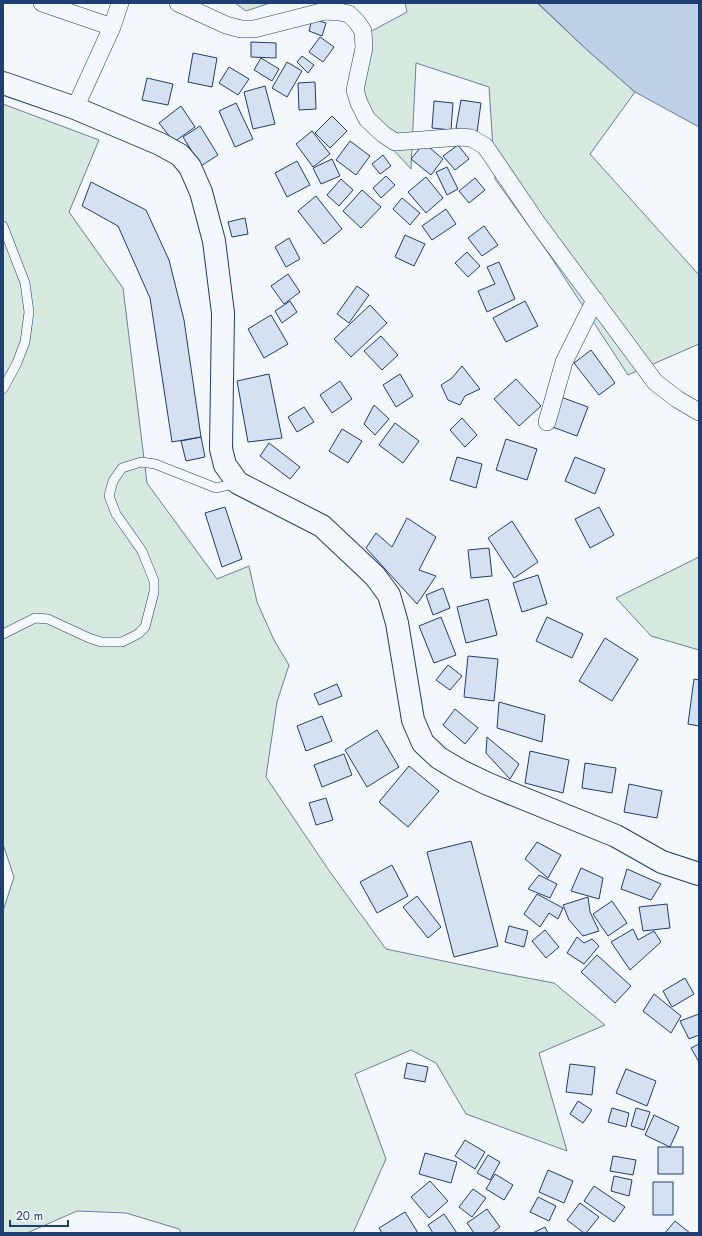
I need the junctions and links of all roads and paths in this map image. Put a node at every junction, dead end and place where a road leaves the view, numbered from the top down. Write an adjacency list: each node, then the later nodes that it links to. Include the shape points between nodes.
1 (42, 3): 4 (street)
2 (120, 3): 4 (street)
3 (178, 3): 8 (street, via 226,25 254,30 325,11 349,14 362,31 364,48 355,90 367,119 395,142 461,137 471,138 485,146 538,224)
4 (112, 27): 6 (street)
5 (3, 82): 6 (main road)
6 (76, 108): 12 (main road, via 180,155 190,167 201,192 214,241 223,312 221,449 225,465)
7 (3, 226): 9 (lane, via 25,283 29,312 25,342)
8 (595, 300): 10 (street, via 655,382); 11 (street, via 564,362)
9 (3, 389)
10 (699, 412)
11 (547, 422)
12 (238, 483): 13 (lane, via 216,488 155,464 141,462 122,468 113,481 109,496 116,514 142,551 154,580 154,592 145,627 138,634 122,642 101,642 48,619 36,618); 14 (main road, via 322,526 380,582 389,595 396,623 413,720 423,743 440,758 488,784 616,836 662,862)
13 (3, 634)
14 (699, 874)

